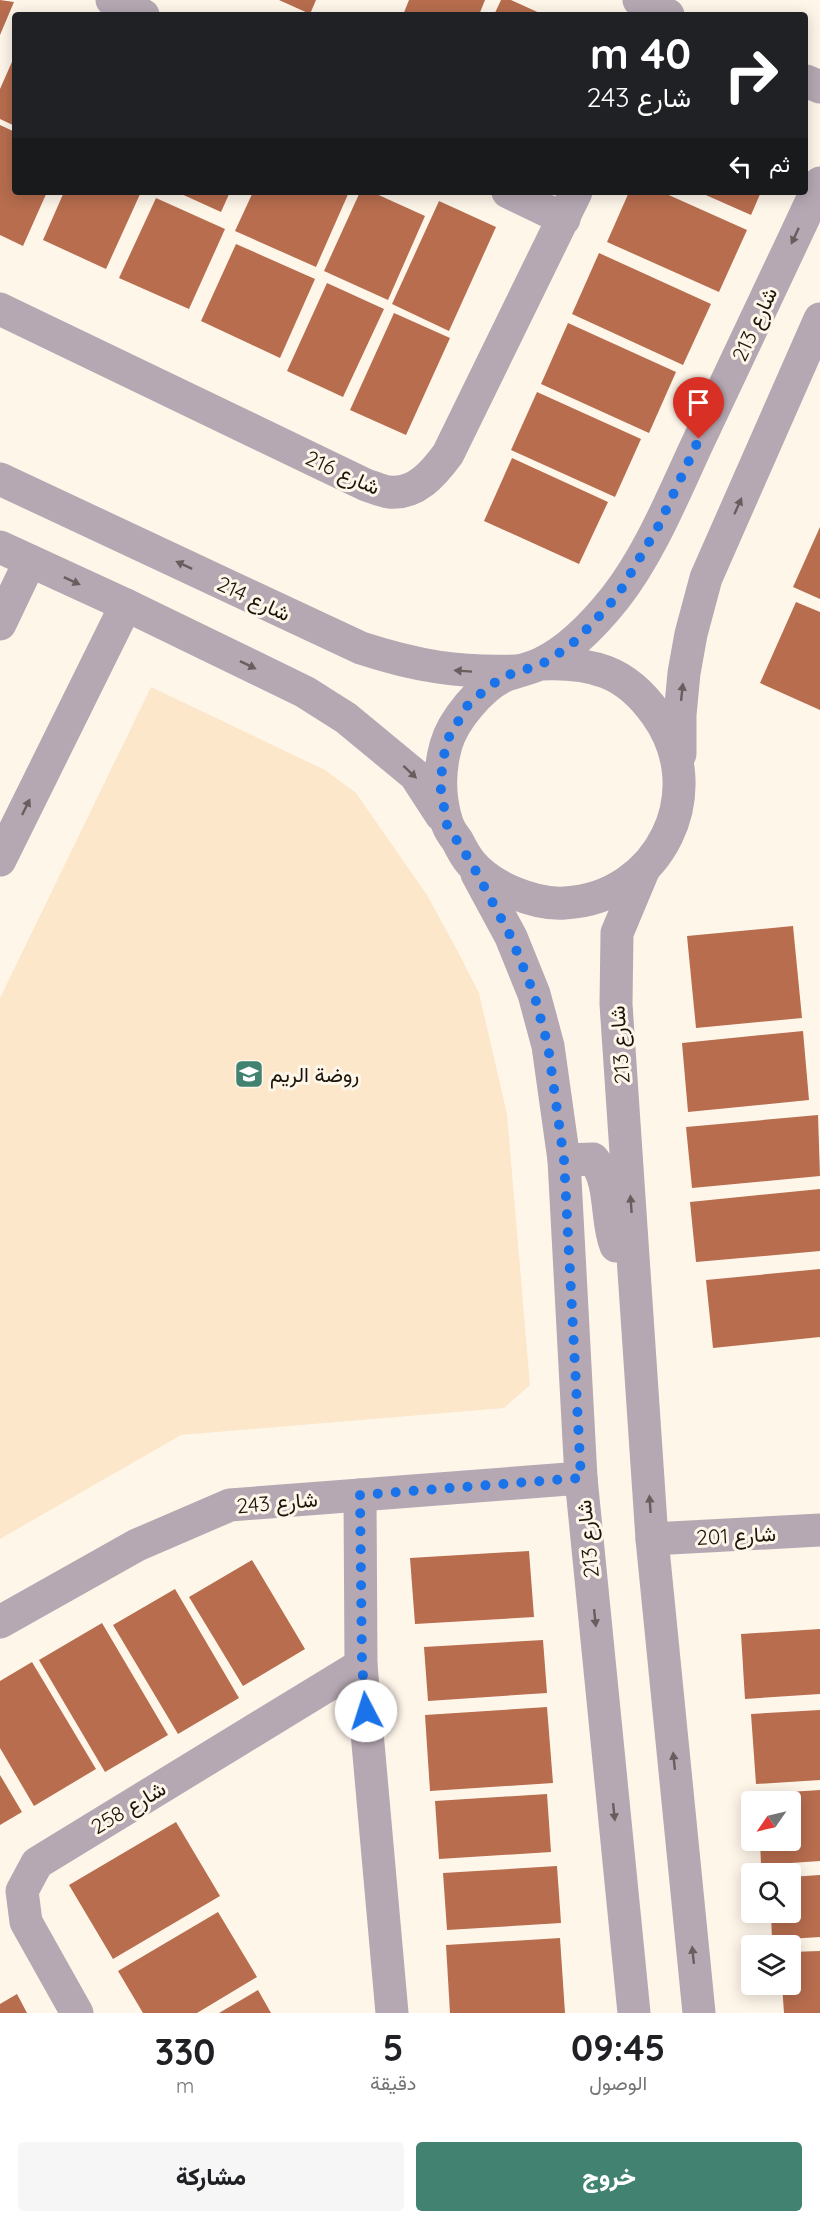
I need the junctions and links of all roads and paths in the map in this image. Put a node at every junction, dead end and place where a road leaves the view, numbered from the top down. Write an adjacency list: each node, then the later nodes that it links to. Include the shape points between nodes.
1 (112, 0): 2 (street)
2 (137, 12)
3 (820, 183): 13 (street, شارع 213, one-way to 13, via 636,566 618,595 570,646)
4 (521, 195): 5 (street)
5 (570, 206): 6 (street, شارع 216, via 448,454 430,477 411,489 390,492 366,485)
6 (0, 309)
7 (820, 319): 14 (street, one-way to 7, via 684,674 706,578)
8 (0, 479): 13 (street, شارع 214, one-way to 8, via 481,672 445,669 400,661 361,648)
9 (0, 547): 10 (street)
10 (30, 561): 11 (street, one-way to 11); 12 (street)
11 (126, 605): 15 (street, one-way to 15, via 305,692 346,717 415,775); 16 (street, one-way to 11)
12 (0, 624)
13 (531, 667): 14 (street, شارع 214, via 568,663 608,673 643,696 668,731); 15 (street, شارع 213, via 502,677 469,703 446,742 440,784)
14 (680, 771): 18 (street, via 677,813 660,851)
15 (447, 825): 17 (street)
16 (0, 860)
17 (472, 864): 18 (street, via 505,890 545,902 567,903 608,894); 19 (street, شارع 213, via 511,937 534,994 548,1046)
18 (643, 871): 20 (street, شارع 213, one-way to 18, via 615,968 617,933)
19 (564, 1160): 20 (street, via 593,1159 601,1168 615,1242); 21 (street, شارع 213)
20 (636, 1285): 24 (street, شارع 213, one-way to 20)
21 (581, 1478): 22 (street, شارع 243); 29 (street, شارع 213, one-way to 29)
22 (360, 1495): 25 (street, شارع 243, via 230,1505 137,1545); 26 (street)
23 (820, 1530): 24 (street, شارع 201)
24 (652, 1539): 30 (street, شارع 213, one-way to 24)
25 (0, 1622)
26 (362, 1665): 27 (street, شارع 258, via 37,1863 22,1891 26,1922); 28 (street)
27 (77, 2013)
28 (392, 2013)
29 (634, 2013)
30 (699, 2013)

